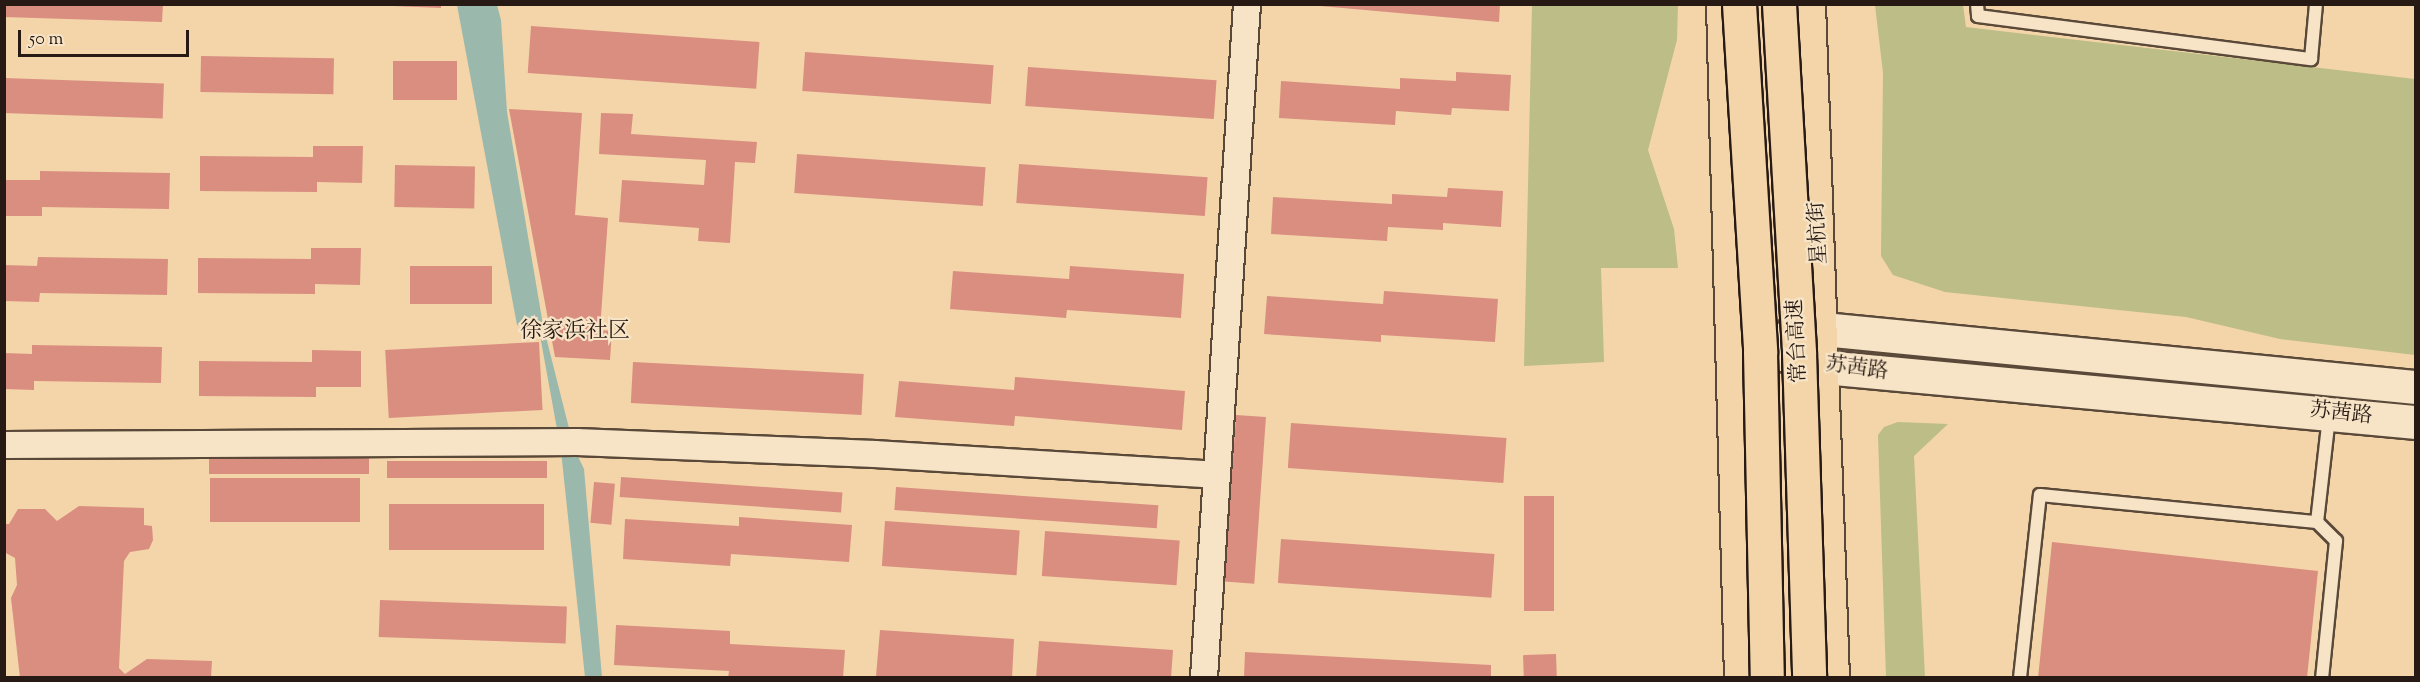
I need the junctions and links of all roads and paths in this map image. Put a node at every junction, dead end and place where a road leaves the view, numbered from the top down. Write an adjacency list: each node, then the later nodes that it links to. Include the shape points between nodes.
1 (1247, 4): 15 (street, via 1223,398)
2 (1723, 4): 9 (main road)
3 (1739, 4): 19 (main road, 常台高速, bridge, via 1760,352)
4 (1779, 4): 20 (main road, 常台高速, bridge, via 1799,353)
5 (1808, 4): 8 (main road, 星杭街)
6 (1977, 4): 7 (lane, via 1978,16 2311,59)
7 (2316, 4)
8 (1823, 329): 9 (main road, 苏茜路); 10 (main road, 星杭街); 11 (main road, 苏茜路)
9 (1733, 338): 10 (main road, 苏茜路); 18 (main road)
10 (1824, 367): 12 (main road, 苏茜路); 21 (main road, 星杭街)
11 (2415, 387)
12 (2330, 413): 13 (main road, 苏茜路); 16 (lane)
13 (2415, 422)
14 (4, 445): 15 (street, via 577,441 875,454)
15 (1214, 476): 17 (street)
16 (2317, 522): 22 (lane, via 2040,495); 23 (lane, via 2336,541)
17 (1204, 678)
18 (1741, 678)
19 (1767, 678)
20 (1809, 678)
21 (1832, 678)
22 (2020, 678)
23 (2322, 678)

